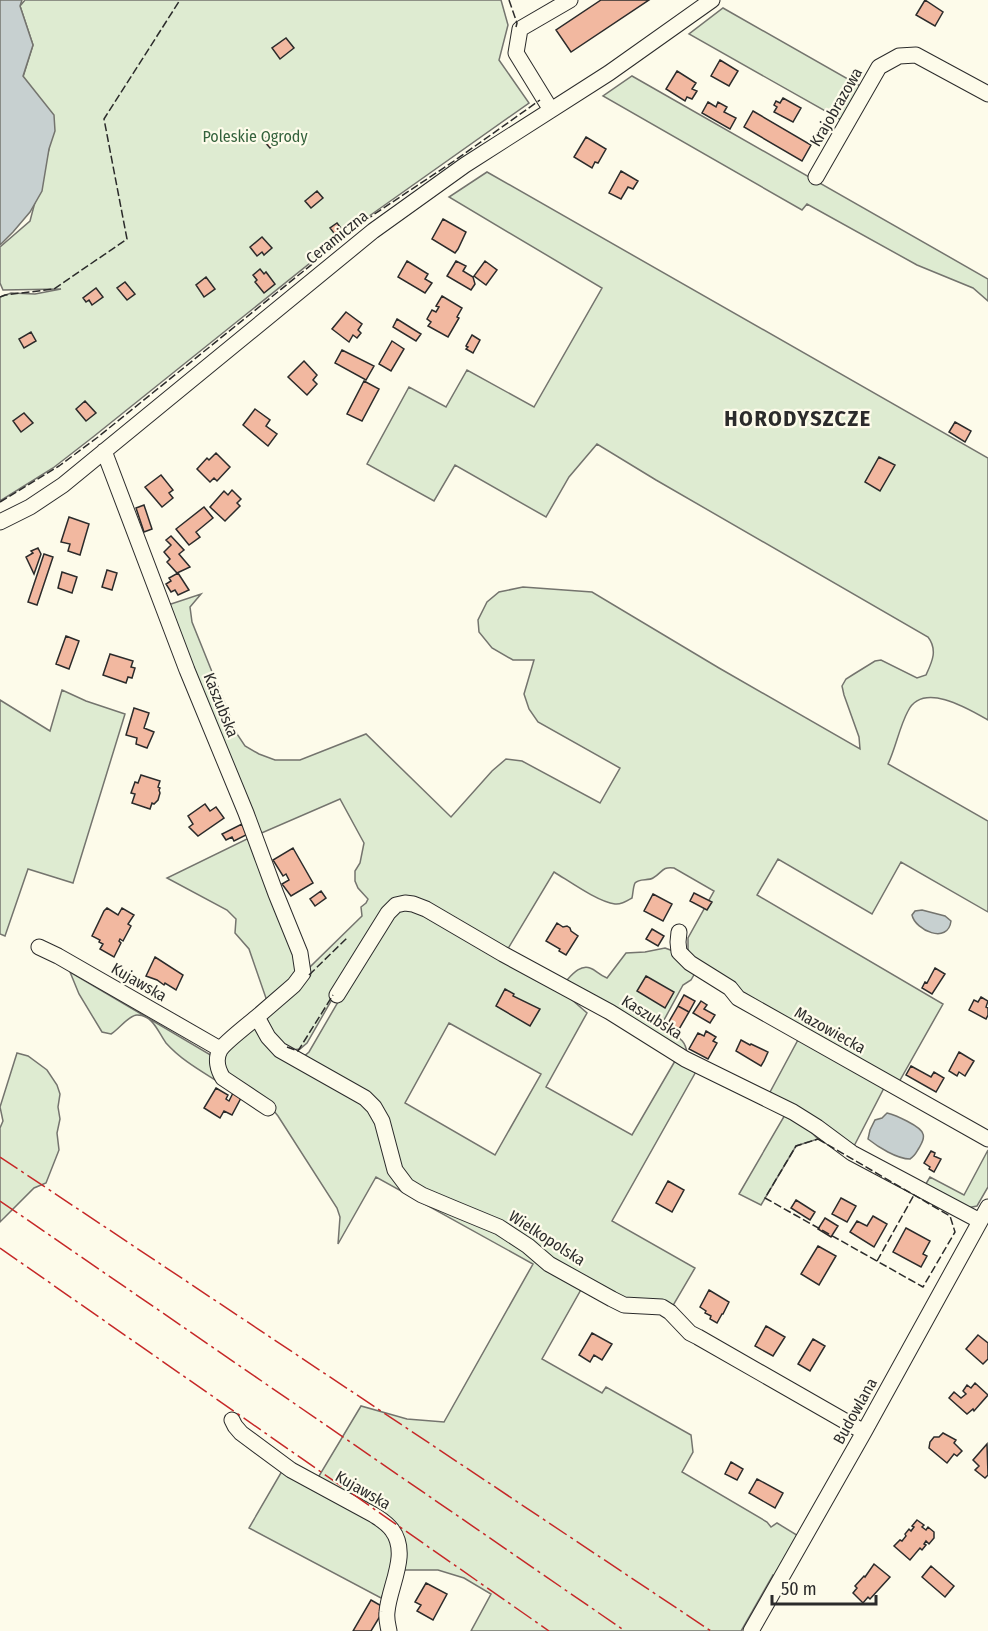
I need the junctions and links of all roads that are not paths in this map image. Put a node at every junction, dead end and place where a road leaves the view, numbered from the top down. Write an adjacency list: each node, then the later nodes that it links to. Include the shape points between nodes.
1 (570, 0): 5 (street, via 520,29 517,45 516,53)
2 (712, 0): 3 (street, Ceramiczna)
3 (692, 6): 5 (street, Ceramiczna, via 609,73)
4 (988, 94): 6 (street, Krajobrazowa, via 916,55 899,56 879,67)
5 (551, 110): 7 (street, Ceramiczna, via 373,231)
6 (816, 177)
7 (104, 452): 8 (street, Ceramiczna, via 63,485); 12 (street, Kaszubska, via 300,953 303,973)
8 (0, 522)
9 (679, 932): 15 (street, Mazowiecka, via 679,952 738,998)
10 (39, 947): 13 (street, Kujawska)
11 (337, 995): 17 (street, Kaszubska, via 388,913 396,905 413,904 610,1011 685,1059 806,1119 852,1153)
12 (257, 1017): 13 (street); 19 (street, Wielkopolska, via 280,1050 365,1098 374,1107 386,1128 395,1170 407,1186 499,1227 549,1264 624,1305 662,1307 698,1337)
13 (220, 1049): 14 (street, via 218,1062 223,1078)
14 (268, 1108)
15 (988, 1139)
16 (988, 1207): 17 (street, Budowlana)
17 (980, 1221): 19 (street, Budowlana)
18 (232, 1420): 20 (street, Kujawska, via 241,1433 291,1470 374,1515 393,1531 399,1555 386,1615)
19 (864, 1432): 21 (street, Budowlana)
20 (389, 1631)
21 (751, 1631)

